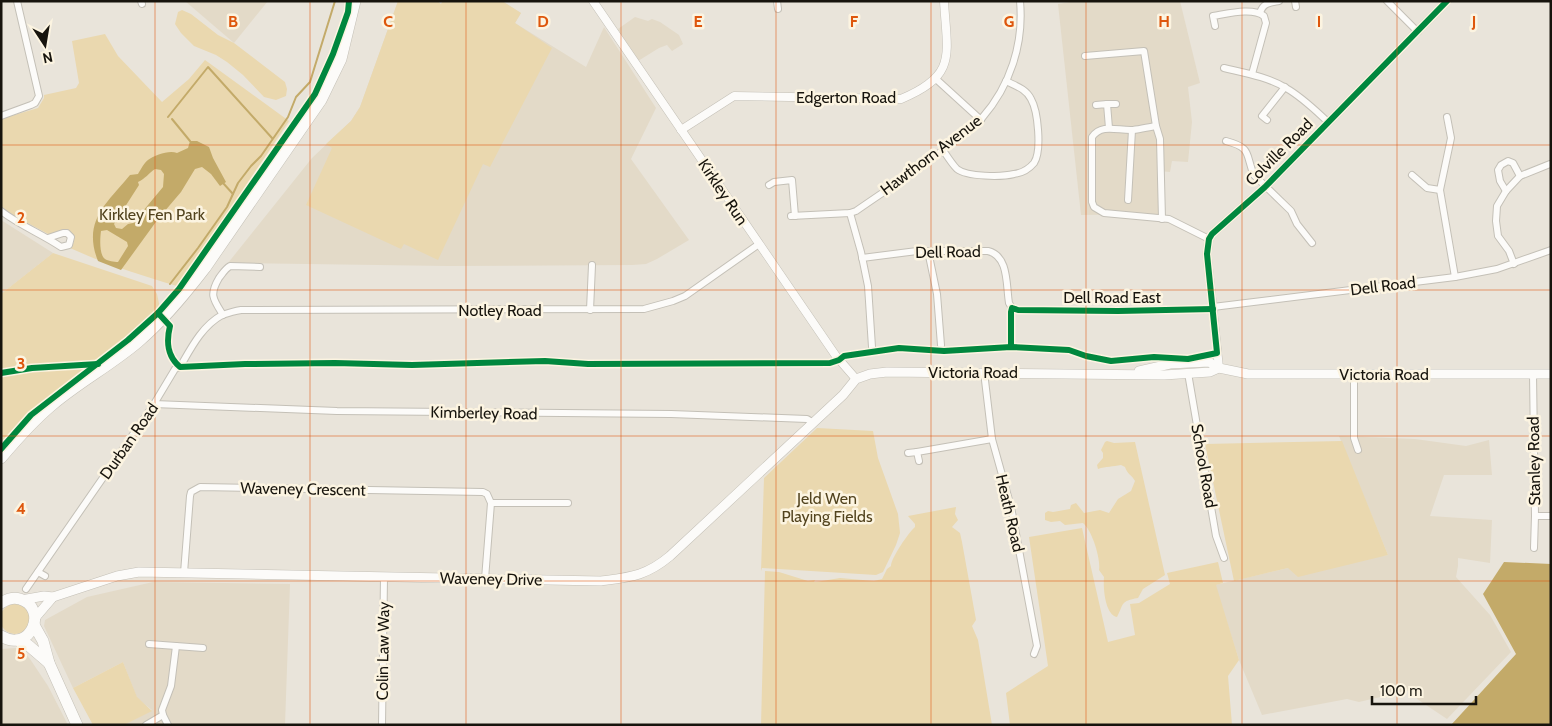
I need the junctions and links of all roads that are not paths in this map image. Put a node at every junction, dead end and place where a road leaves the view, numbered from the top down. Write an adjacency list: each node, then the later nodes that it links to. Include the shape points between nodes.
1 (17, 1): 23 (street, via 39,96 31,106)
2 (355, 1): 77 (highway, via 340,59 321,100 206,268 138,342 52,404)
3 (593, 1): 30 (street, Kirkley Run)
4 (777, 1): 10 (street)
5 (944, 1): 17 (street, via 947,56)
6 (1020, 1): 18 (street, Hawthorn Avenue, via 1017,46)
7 (1279, 1): 11 (street, via 1266,4)
8 (1387, 1): 13 (street)
9 (1447, 1): 13 (street, Colville Road)
10 (778, 9)
11 (1260, 13): 12 (street, via 1212,13); 16 (street, via 1266,23)
12 (1215, 26)
13 (1418, 32): 27 (street, Colville Road)
14 (1086, 56): 28 (street, via 1144,51)
15 (1224, 68): 16 (street)
16 (1252, 74): 19 (street)
17 (936, 79): 26 (street); 30 (street, Edgerton Road, via 901,99 734,96)
18 (1006, 81): 26 (street, Hawthorn Avenue); 33 (street, via 1021,88 1031,98 1034,107 1039,143 1033,164 1014,174 975,175 957,169)
19 (1285, 87): 24 (street); 27 (street)
20 (1107, 104): 21 (street); 22 (street); 29 (street)
21 (1116, 104)
22 (1096, 105)
23 (1, 116)
24 (1262, 116)
25 (1447, 117): 39 (street, via 1451,138)
26 (981, 120): 33 (street, Hawthorn Avenue)
27 (1328, 122): 38 (street, Colville Road)
28 (1156, 126): 31 (street); 44 (street, via 1161,148)
29 (1109, 128): 31 (street); 44 (street, via 1095,132 1092,137 1094,207 1104,213)
30 (681, 130): 48 (street, Kirkley Run)
31 (1132, 130): 41 (street)
32 (1226, 141): 38 (street, via 1245,150 1254,175)
33 (943, 150): 43 (street, Hawthorn Avenue)
34 (1550, 164): 36 (street)
35 (1412, 175): 39 (street, via 1427,188)
36 (1520, 176): 40 (street); 40 (street, via 1513,163 1508,161 1501,165 1498,170 1500,181)
37 (770, 184): 43 (street, Hawthorn Avenue, via 792,180 793,216)
38 (1265, 187): 46 (street, Colville Road, via 1215,229); 47 (street, via 1291,211)
39 (1440, 190): 55 (street)
40 (1506, 191): 52 (street, via 1497,206 1496,221 1498,236)
41 (1128, 200)
42 (1, 211): 45 (street)
43 (850, 213): 51 (street)
44 (1162, 219): 46 (street, via 1175,221)
45 (48, 238)
46 (1209, 239): 57 (street, via 1207,254)
47 (1312, 243)
48 (759, 244): 58 (street, Notley Road, via 673,301 644,309); 70 (street, Kirkley Run, via 836,356)
49 (1551, 250): 52 (street, Dell Road)
50 (928, 251): 51 (street, Dell Road); 56 (street, Dell Road, via 988,251 996,254 1004,266); 60 (street, via 937,294)
51 (862, 258): 61 (street, via 868,286)
52 (1514, 264): 55 (street, Dell Road)
53 (592, 265): 58 (street)
54 (260, 267): 59 (street, via 230,266 226,269 212,294)
55 (1455, 277): 57 (street, Dell Road)
56 (1012, 308): 57 (street, Dell Road East, via 1118,312); 62 (street, Dell Road)
57 (1213, 308): 63 (street)
58 (590, 310): 59 (street, Notley Road, via 241,310)
59 (223, 315): 71 (street, Durban Road, via 198,336)
60 (941, 346)
61 (872, 347)
62 (1011, 348)
63 (1218, 368): 65 (main road, Victoria Road, via 1209,362 1170,364); 66 (main road, Victoria Road); 67 (main road, Victoria Road, via 1248,374)
64 (984, 372): 65 (main road, Victoria Road); 70 (main road, Victoria Road, via 887,372); 73 (street, Heath Road)
65 (1121, 374): 66 (main road, Victoria Road)
66 (1188, 374): 84 (street, School Road, via 1216,536)
67 (1354, 374): 68 (main road, Victoria Road); 74 (street, via 1354,438)
68 (1533, 374): 69 (main road, Victoria Road); 81 (street, Stanley Road)
69 (1551, 374)
70 (856, 379): 72 (main road, Waveney Drive)
71 (154, 404): 72 (street, Kimberley Road, via 337,411 681,415 807,419); 85 (street, Durban Road)
72 (812, 422): 89 (main road, Waveney Drive, via 670,556 649,571 601,581)
73 (992, 439): 75 (street); 98 (street, Heath Road, via 1011,508 1037,646)
74 (1358, 450)
75 (917, 452): 76 (street); 78 (street)
76 (908, 454)
77 (1, 458)
78 (918, 461)
79 (491, 502): 80 (street, Waveney Crescent); 86 (street, Waveney Crescent, via 482,492 200,488 190,496); 89 (street)
80 (568, 503)
81 (1535, 516): 82 (street); 83 (street, Stanley Road)
82 (1551, 516)
83 (1534, 548)
84 (1224, 558)
85 (38, 572): 87 (street); 90 (street, Durban Road)
86 (184, 573): 88 (main road, Waveney Drive); 91 (main road, Waveney Drive, via 132,573)
87 (45, 576)
88 (384, 577): 89 (main road, Waveney Drive); 104 (street, Colin Law Way)
89 (485, 579)
90 (23, 594): 91 (main road, Waveney Drive); 92 (highway); 93 (highway)
91 (52, 597): 93 (main road)
92 (1, 603)
93 (35, 621): 94 (highway, via 29,634); 99 (highway)
94 (7, 639): 99 (highway, via 28,644)
95 (149, 644): 96 (street)
96 (176, 646): 97 (street); 100 (street)
97 (203, 648)
98 (1034, 654)
99 (49, 664): 101 (highway)
100 (163, 715): 102 (street); 103 (street)
101 (77, 725)
102 (146, 725)
103 (168, 725)
104 (382, 725)

